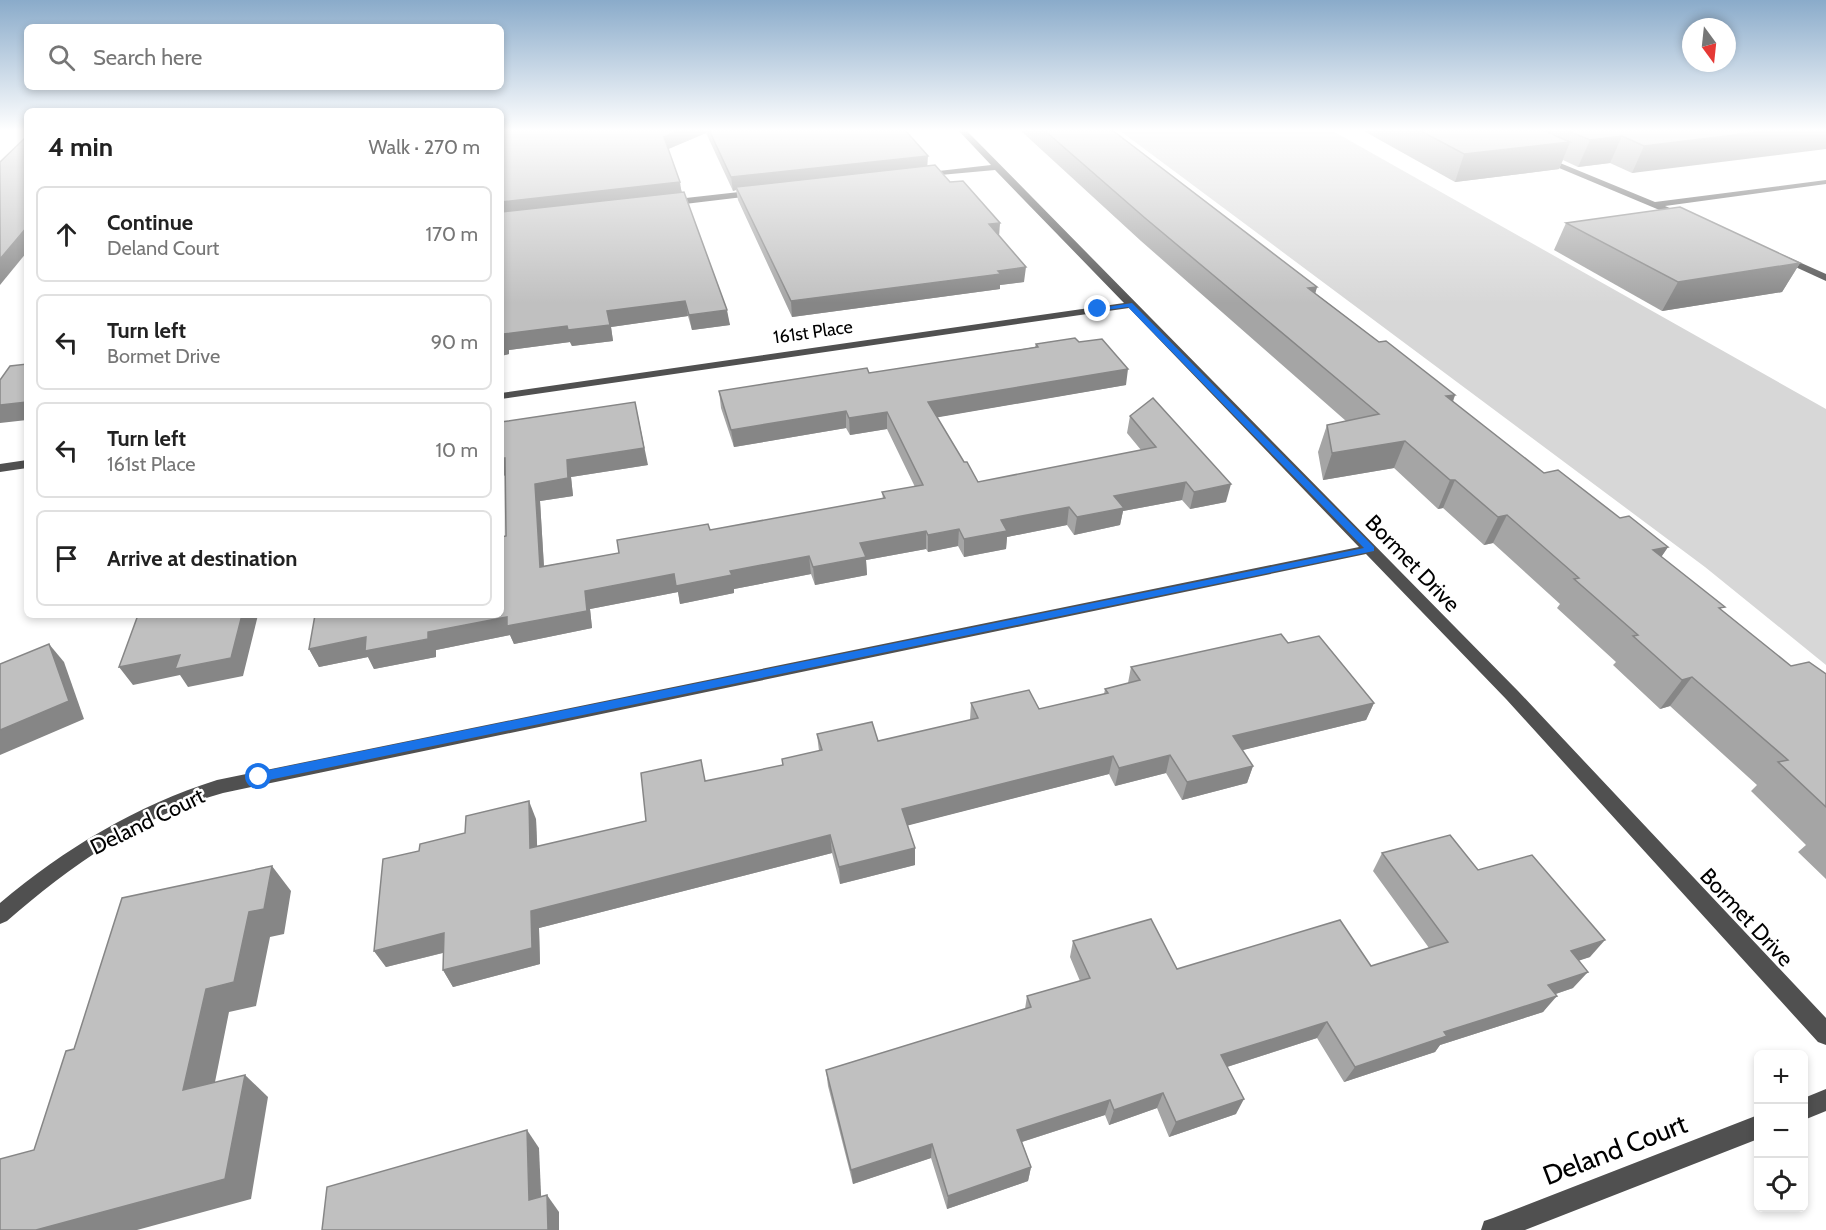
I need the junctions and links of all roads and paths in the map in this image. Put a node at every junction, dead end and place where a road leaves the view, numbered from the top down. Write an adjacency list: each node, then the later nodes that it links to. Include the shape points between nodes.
1 (1017, 187): 10 (street, Bormet Drive)
2 (1611, 187): 6 (street)
3 (1785, 187): 6 (street)
4 (771, 192): 5 (street)
5 (653, 205)
6 (1652, 205): 7 (street)
7 (1695, 222)
8 (1770, 251): 9 (street)
9 (1826, 278)
10 (1130, 305): 11 (street, 161st Place); 14 (street, Bormet Drive)
11 (504, 396)
12 (24, 464): 13 (street)
13 (0, 468)
14 (1371, 549): 15 (street, Deland Court, via 210,789 147,816 76,856); 16 (street, Bormet Drive, via 1512,694)
15 (0, 915)
16 (1826, 1034)
17 (1826, 1100): 18 (street)
18 (1808, 1107)
19 (1754, 1128): 20 (street, Deland Court)
20 (1493, 1230)

